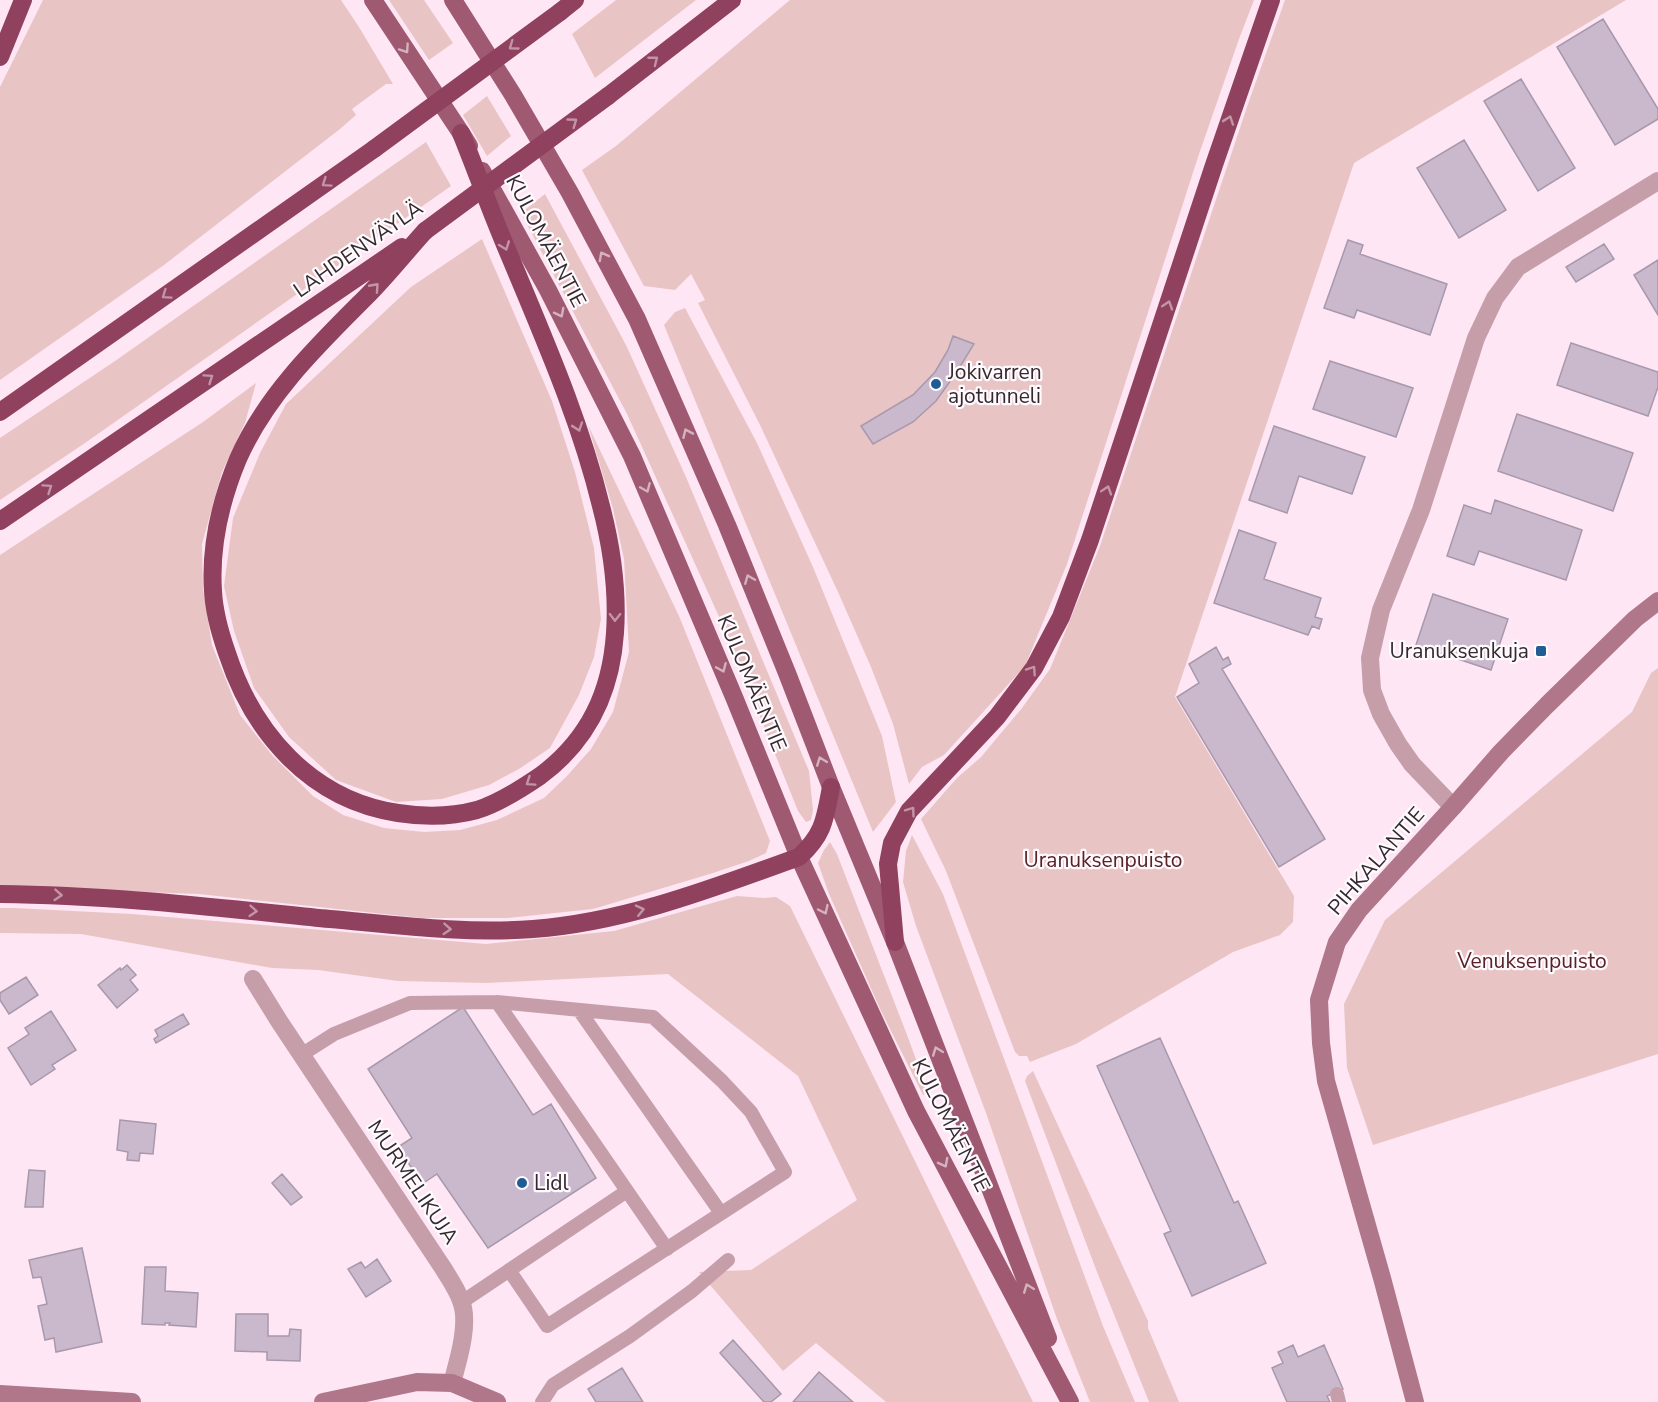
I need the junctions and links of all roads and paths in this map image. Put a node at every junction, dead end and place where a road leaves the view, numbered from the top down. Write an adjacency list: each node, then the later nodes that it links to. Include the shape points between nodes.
1 (23, 0): 8 (highway)
2 (373, 0): 9 (main road, KULOMÄENTIE, one-way to 9)
3 (453, 0): 15 (main road, KULOMÄENTIE, one-way to 3, via 727,525 637,319 570,193)
4 (575, 0): 7 (highway)
5 (732, 0): 11 (highway, LAHDENVÄYLÄ, one-way to 5, bridge)
6 (1270, 0): 19 (highway, one-way to 6, via 888,864 892,843 909,811 997,717 1034,668 1061,617)
7 (564, 6): 12 (highway, one-way to 12, bridge, via 374,149)
8 (0, 57)
9 (461, 133): 11 (highway, one-way to 11, via 569,399 592,468 616,583 615,630 612,663 602,699 587,726 551,768 526,786 479,809 418,816 353,802 299,768 273,740 235,678 218,626 213,591 214,549 221,510 239,458 259,420 293,373); 17 (main road, KULOMÄENTIE, one-way to 17, via 549,290 632,456)
10 (1658, 181): 16 (street, via 1518,267 1494,298 1476,338 1421,510 1380,610 1370,658 1372,690 1398,744)
11 (425, 231): 13 (highway, LAHDENVÄYLÄ, one-way to 11)
12 (0, 412)
13 (0, 521)
14 (1658, 601): 16 (street, PIHKALANTIE, via 1547,705)
15 (831, 787): 17 (highway, via 825,823); 19 (main road, KULOMÄENTIE)
16 (1453, 807): 37 (street, PIHKALANTIE, via 1359,910 1337,942 1319,1000 1326,1081)
17 (799, 857): 18 (highway, one-way to 17, via 142,901 464,930 533,929 647,909); 32 (main road, KULOMÄENTIE, one-way to 32, via 916,1111)
18 (0, 894)
19 (895, 942): 32 (main road, KULOMÄENTIE, one-way to 19)
20 (253, 979): 23 (street, MURMELIKUJA)
21 (496, 1002): 22 (lane); 23 (lane, via 410,1003 334,1034); 24 (lane)
22 (579, 1010): 25 (lane); 25 (lane, via 653,1017 751,1112 785,1172)
23 (302, 1055): 29 (street, MURMELIKUJA)
24 (627, 1191): 26 (lane); 28 (lane)
25 (721, 1213): 26 (lane)
26 (666, 1249): 28 (lane, via 547,1326)
27 (728, 1260): 36 (lane, via 630,1336 553,1385)
28 (509, 1270): 29 (lane)
29 (462, 1302): 30 (street, MURMELIKUJA, via 460,1352)
30 (452, 1383): 34 (street, via 417,1382); 35 (street)
31 (0, 1394): 33 (street)
32 (1069, 1399)
33 (132, 1402)
34 (323, 1402)
35 (497, 1402)
36 (542, 1402)
37 (1415, 1402)

